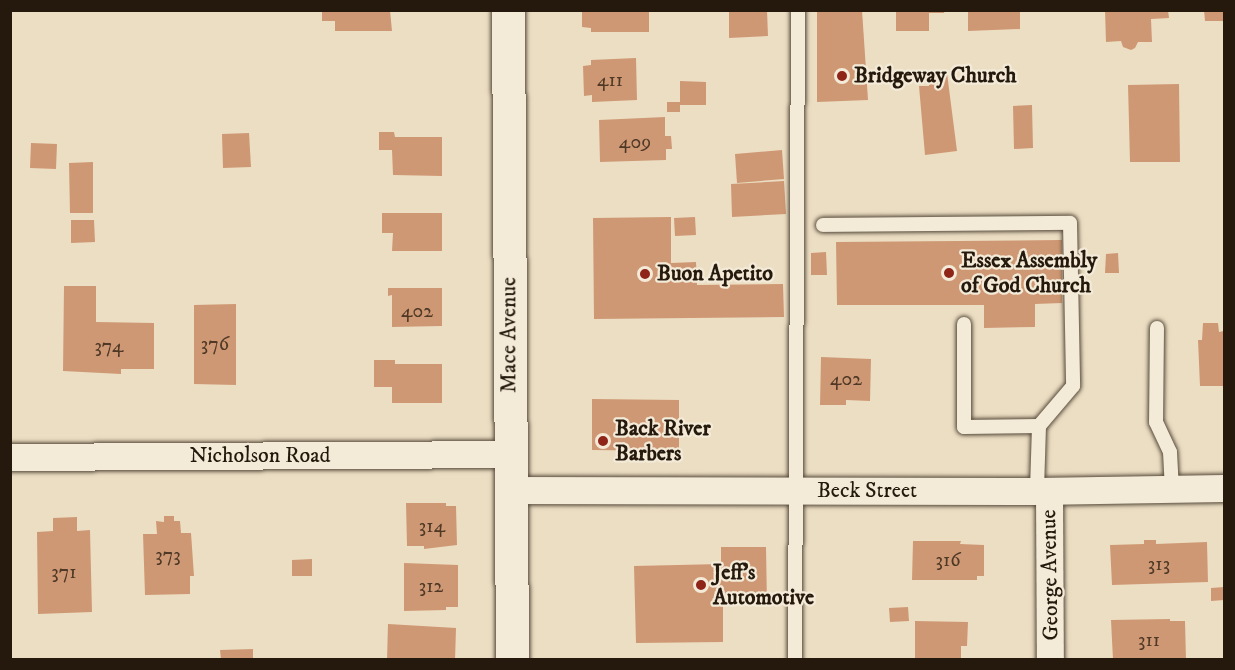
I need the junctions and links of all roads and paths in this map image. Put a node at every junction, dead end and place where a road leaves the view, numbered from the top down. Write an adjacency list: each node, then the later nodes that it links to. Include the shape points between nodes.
1 (508, 10): 7 (main road, Mace Avenue)
2 (798, 10): 12 (lane)
3 (824, 225): 6 (lane, via 1070,223 1073,386)
4 (964, 324): 6 (lane, via 964,427)
5 (1157, 328): 10 (lane, via 1156,422 1170,452)
6 (1039, 426): 13 (lane)
7 (510, 454): 8 (street, Nicholson Road); 11 (main road, Mace Avenue)
8 (10, 457)
9 (1224, 488): 10 (street, Beck Street)
10 (1172, 489): 13 (street, Beck Street)
11 (510, 490): 12 (street, Beck Street); 14 (main road, Mace Avenue)
12 (796, 490): 13 (street, Beck Street); 15 (lane)
13 (1043, 491): 16 (street, George Avenue)
14 (512, 660)
15 (795, 660)
16 (1050, 660)

